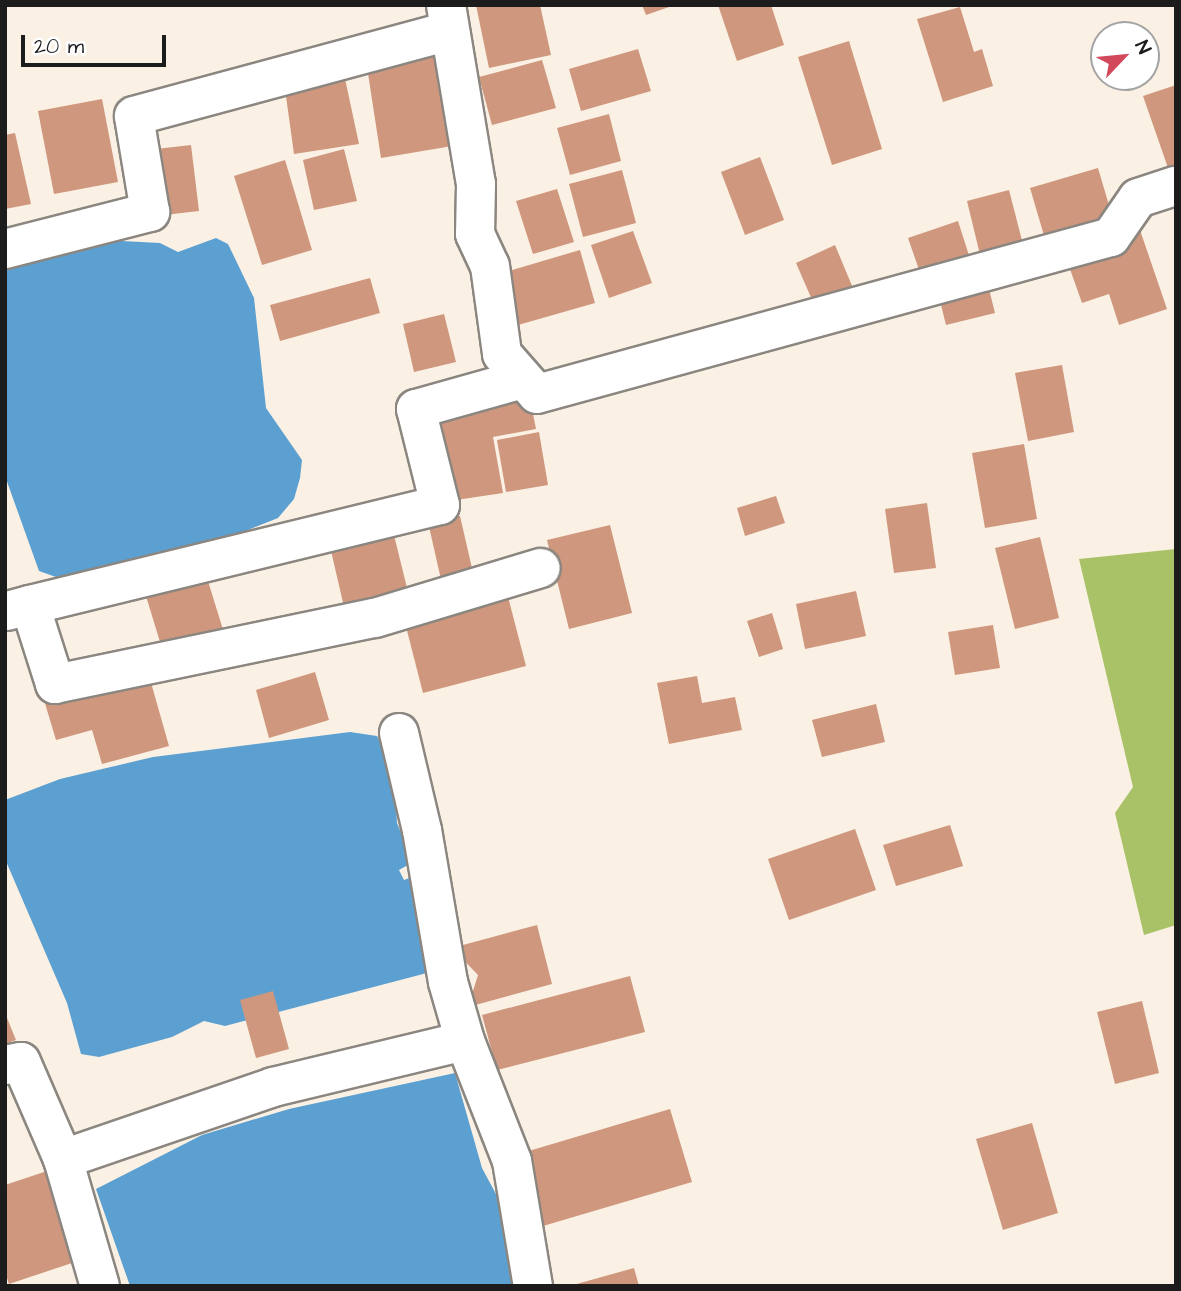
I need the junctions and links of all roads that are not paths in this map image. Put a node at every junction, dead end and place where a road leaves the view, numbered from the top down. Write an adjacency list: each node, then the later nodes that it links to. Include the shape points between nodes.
1 (448, 18): 3 (street, via 134,116 150,212); 4 (street, via 476,184 475,234 490,266 502,354)
2 (1176, 186): 4 (street, via 1138,198 1111,237 537,394)
3 (5, 249)
4 (523, 379): 6 (street, via 416,409 440,506)
5 (541, 568): 6 (street, via 375,618 55,684)
6 (18, 608)
7 (399, 733): 8 (street, via 422,830 448,982)
8 (465, 1041): 10 (street, via 273,1087); 12 (street, via 512,1161)
9 (5, 1065): 10 (street, via 21,1062)
10 (63, 1159): 11 (street)
11 (100, 1286)
12 (533, 1286)

